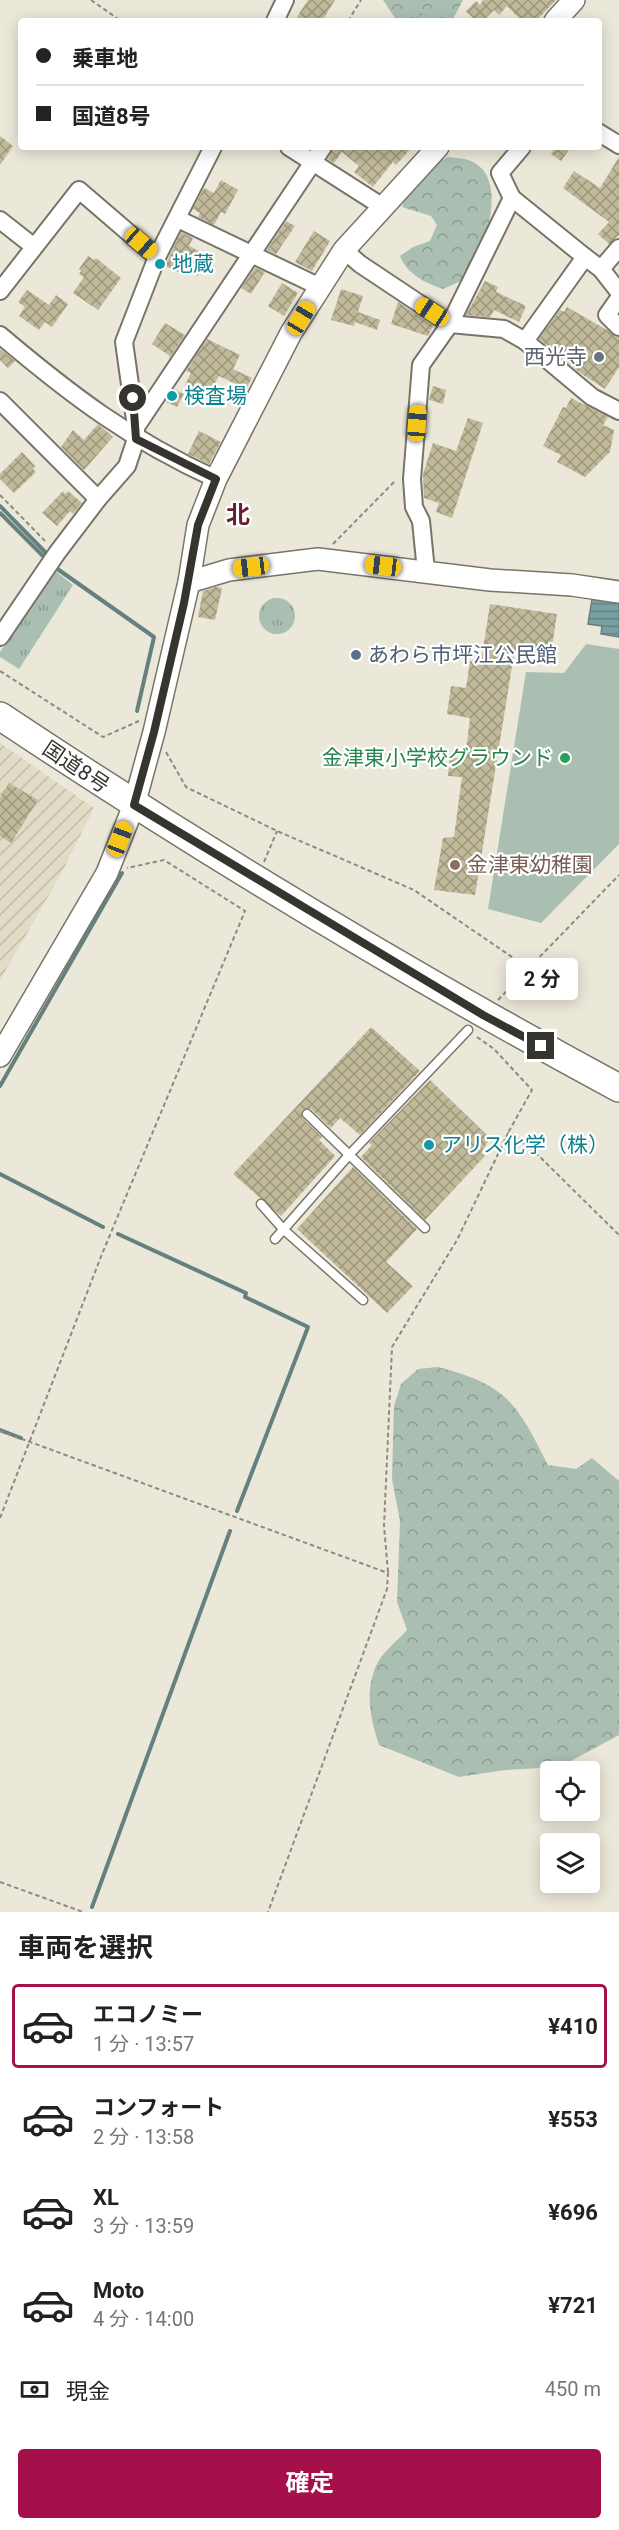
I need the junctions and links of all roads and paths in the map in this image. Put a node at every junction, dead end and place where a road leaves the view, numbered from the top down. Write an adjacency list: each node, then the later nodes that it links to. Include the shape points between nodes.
1 (91, 0): 5 (path)
2 (361, 0): 6 (path)
3 (574, 0): 8 (street)
4 (421, 14): 7 (path)
5 (117, 18)
6 (350, 18)
7 (418, 18)
8 (558, 18)
9 (602, 134): 10 (street)
10 (619, 145)
11 (212, 150): 19 (street)
12 (294, 150): 16 (street)
13 (321, 150): 16 (street)
14 (431, 150): 18 (street)
15 (519, 150): 17 (street, via 500,173)
16 (312, 163): 18 (street); 24 (street)
17 (512, 198): 26 (street); 32 (street)
18 (383, 207): 23 (street)
19 (178, 219): 24 (street); 25 (street)
20 (0, 220): 21 (street)
21 (33, 246): 25 (street, via 79,190); 29 (street)
22 (619, 248): 27 (street)
23 (344, 250): 28 (street); 32 (street)
24 (251, 254): 28 (street); 38 (street)
25 (157, 257): 38 (street, via 124,342)
26 (585, 257): 27 (street); 35 (street)
27 (601, 269): 30 (street)
28 (320, 287): 40 (street, via 291,333)
29 (0, 291)
30 (619, 292)
31 (619, 298): 33 (street, via 607,315)
32 (450, 324): 35 (street, via 504,329); 39 (street, via 421,365)
33 (619, 327)
34 (0, 335): 38 (street, via 69,394)
35 (525, 340): 37 (street, via 592,397)
36 (0, 401): 42 (street)
37 (619, 411)
38 (136, 433): 40 (street); 42 (street, via 127,466)
39 (414, 462): 44 (path); 45 (street, via 414,507 421,521)
40 (216, 479): 46 (street, via 198,525)
41 (0, 495): 43 (path)
42 (98, 499): 43 (street)
43 (57, 553): 48 (street)
44 (318, 559): 45 (street); 46 (street, via 229,570)
45 (426, 571): 47 (street)
46 (189, 582): 51 (street)
47 (619, 592)
48 (0, 637)
49 (0, 671): 51 (path, via 103,737 139,721)
50 (0, 716): 52 (highway, 国道8号)
51 (154, 732): 52 (street); 53 (path, via 186,787)
52 (134, 805): 54 (street); 56 (highway, 国道8号)
53 (277, 831): 56 (path); 57 (path, via 414,890)
54 (107, 873): 59 (street); 73 (path, via 164,860 245,911)
55 (619, 875): 57 (path)
56 (257, 879): 58 (highway, 国道8号)
57 (528, 968): 58 (path)
58 (475, 1023): 60 (highway, 国道8号); 62 (path, via 532,1090); 63 (lane)
59 (0, 1056)
60 (619, 1088)
61 (308, 1114): 63 (lane)
62 (509, 1131): 68 (path); 75 (path, via 457,1240 392,1347 384,1526)
63 (349, 1155): 65 (lane); 67 (lane)
64 (261, 1204): 67 (lane)
65 (425, 1228)
66 (619, 1229): 68 (path)
67 (284, 1230): 70 (lane); 71 (lane)
68 (616, 1232): 69 (path)
69 (619, 1235)
70 (275, 1239)
71 (363, 1300)
72 (0, 1431): 73 (path)
73 (28, 1441): 74 (path); 75 (path)
74 (0, 1518)
75 (388, 1573): 78 (path, via 387,1588)
76 (0, 1882): 77 (path)
77 (83, 1912)
78 (268, 1912)

